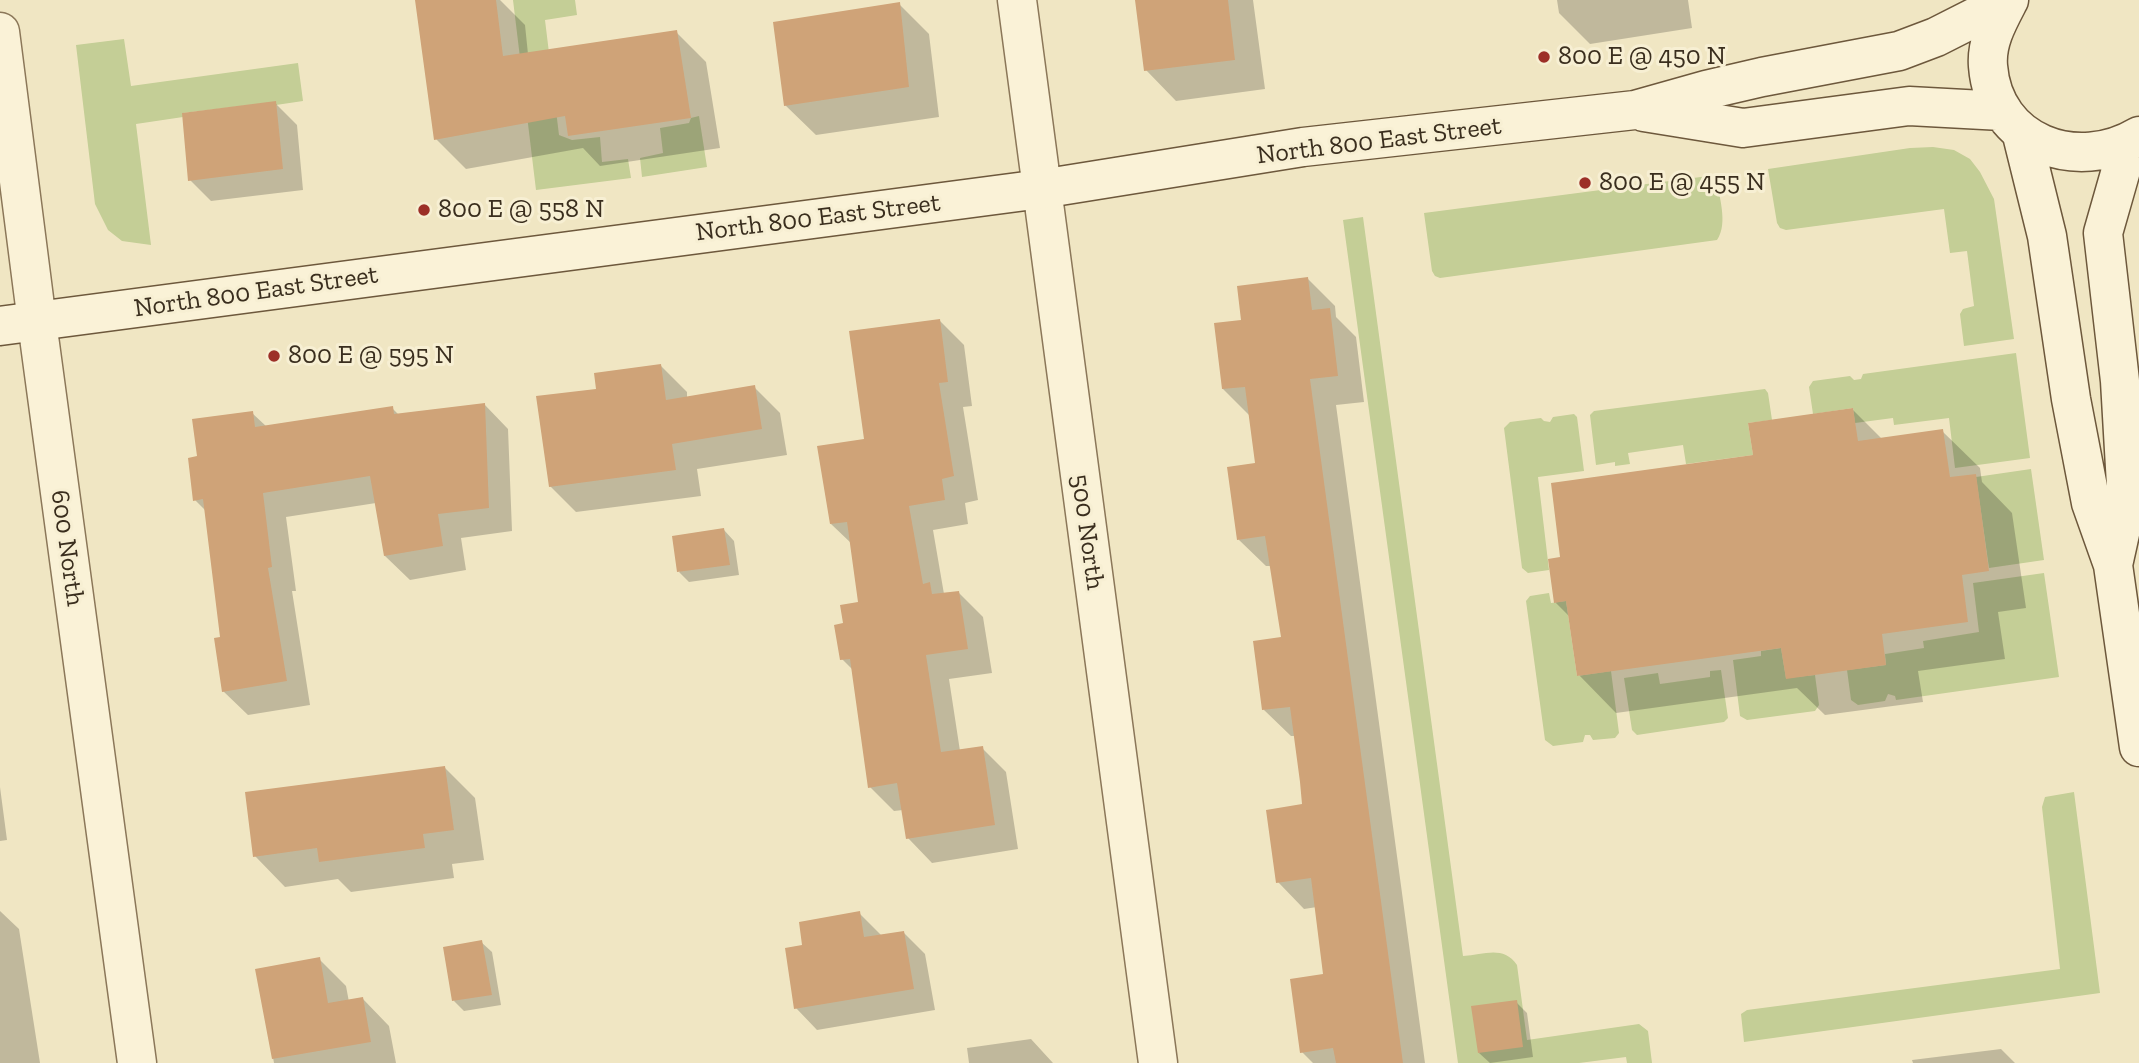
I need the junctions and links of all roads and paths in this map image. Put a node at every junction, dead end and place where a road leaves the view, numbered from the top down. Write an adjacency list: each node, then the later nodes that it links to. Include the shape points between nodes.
1 (1017, 0): 7 (street, 500 North)
2 (2009, 0): 4 (street, via 1899,51 1762,77); 5 (street, via 1991,39 1988,65 1992,88)
3 (0, 32): 8 (street, 600 North)
4 (1635, 110): 5 (street, via 1743,128 1909,106); 7 (street, North 800 East Street, via 1303,147)
5 (2012, 123): 6 (street, via 2046,146 2081,152 2102,151); 9 (street, via 2047,236 2091,503)
6 (2134, 139): 9 (street, via 2103,233 2120,381 2127,502)
7 (1041, 189): 8 (street, North 800 East Street); 12 (street, 500 North)
8 (18, 324): 11 (street, 600 North)
9 (2113, 565): 10 (street)
10 (2139, 747)
11 (137, 1063)
12 (1158, 1063)

